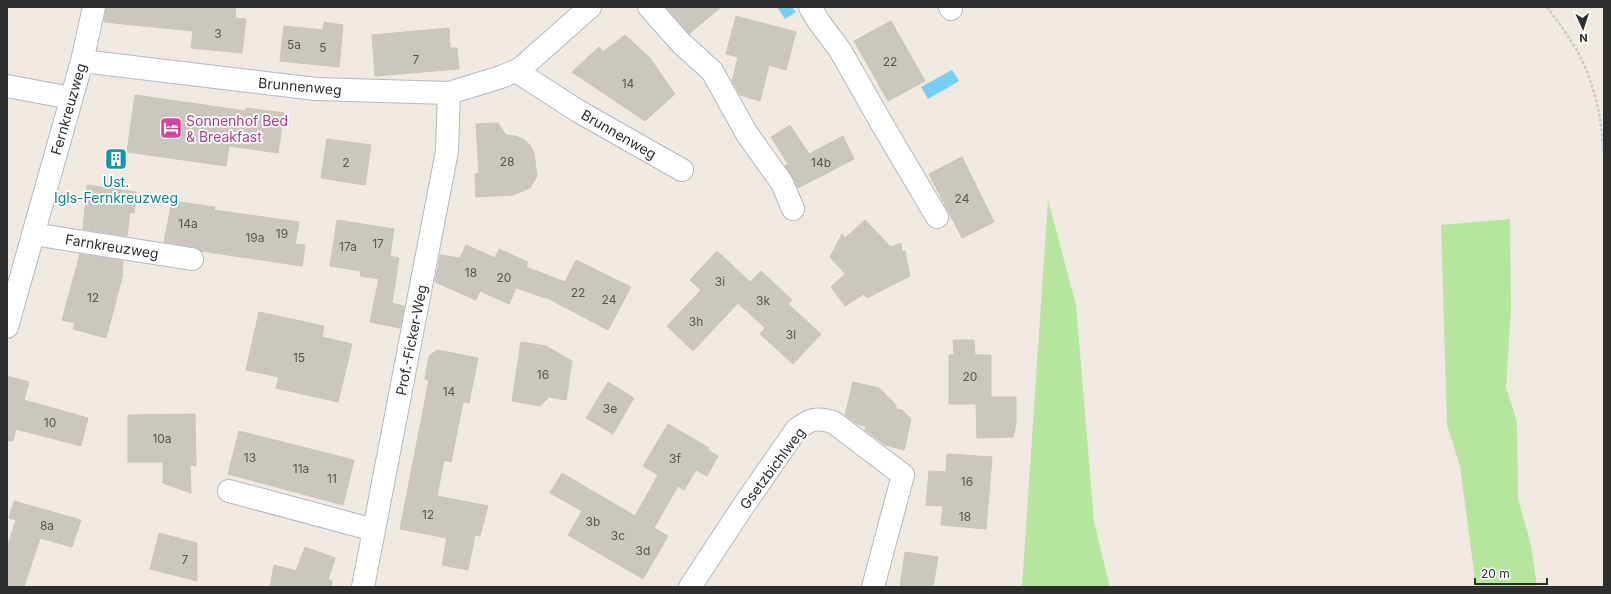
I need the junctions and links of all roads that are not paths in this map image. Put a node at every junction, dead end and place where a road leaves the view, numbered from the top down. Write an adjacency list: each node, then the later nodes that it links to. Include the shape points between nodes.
1 (94, 7): 5 (street, Fernkreuzweg)
2 (590, 7): 6 (street, Brunnenweg)
3 (649, 7): 11 (street, via 681,43 712,71 747,134 782,183)
4 (810, 7): 12 (street, via 840,50)
5 (82, 60): 8 (street, Brunnenweg, via 316,89); 9 (street, Fernkreuzweg)
6 (516, 71): 8 (street, Brunnenweg); 10 (street, Brunnenweg, via 578,111)
7 (7, 86): 9 (street)
8 (449, 92): 17 (street, Prof.-Ficker-Weg, via 447,151)
9 (71, 98): 13 (street, Fernkreuzweg)
10 (682, 170)
11 (793, 209)
12 (937, 217)
13 (33, 234): 14 (street, Farnkreuzweg); 15 (street, Fernkreuzweg)
14 (192, 259)
15 (7, 327)
16 (230, 491): 17 (street)
17 (374, 530): 18 (street, Prof.-Ficker-Weg)
18 (363, 587)
19 (690, 587): 20 (street, Gsetzbichlweg, via 796,430 814,419 833,422 903,475)
20 (873, 587)

